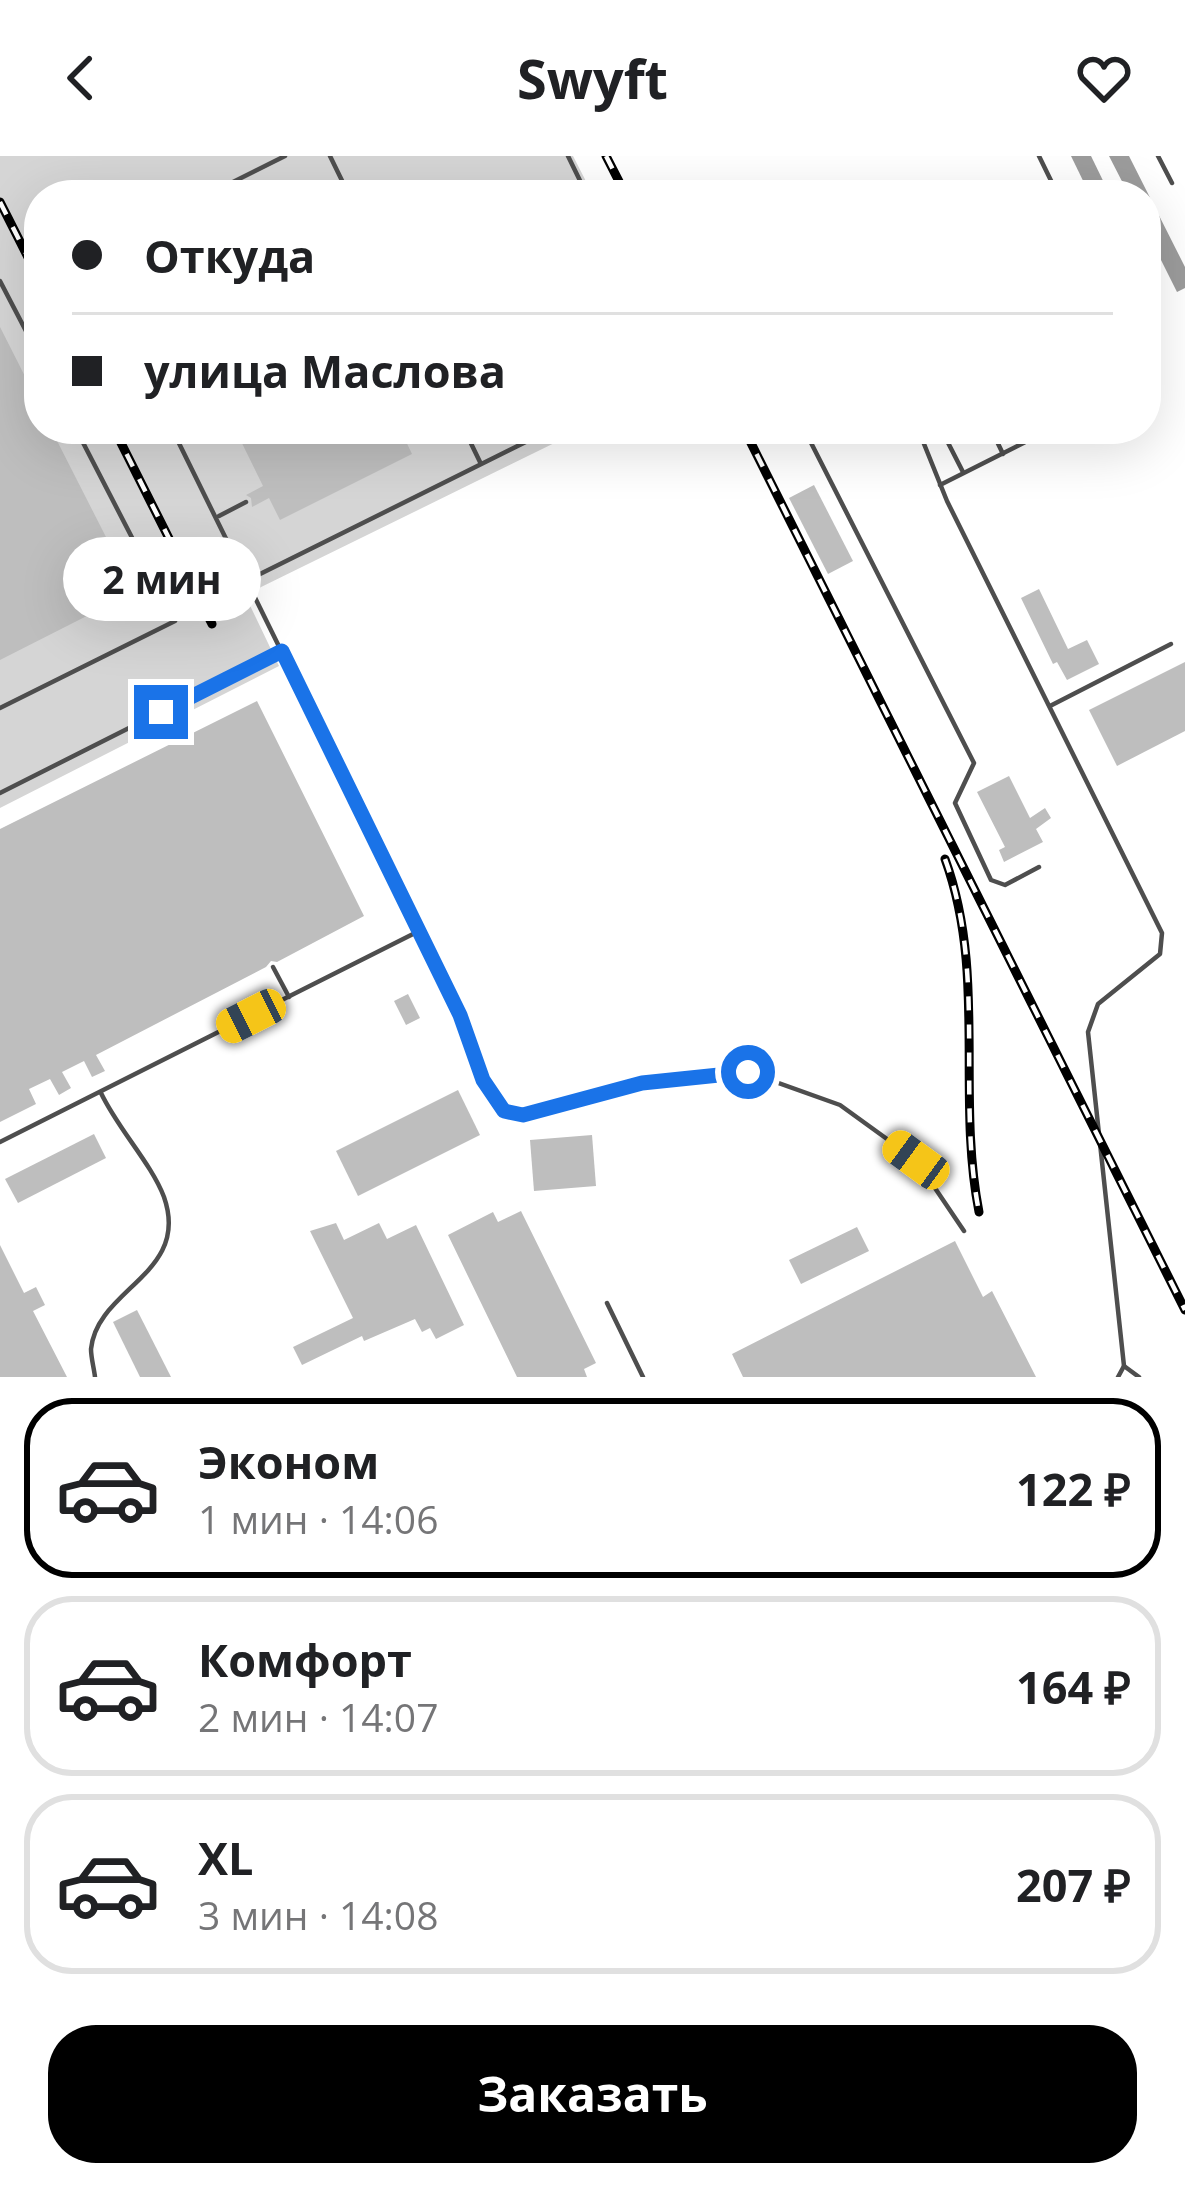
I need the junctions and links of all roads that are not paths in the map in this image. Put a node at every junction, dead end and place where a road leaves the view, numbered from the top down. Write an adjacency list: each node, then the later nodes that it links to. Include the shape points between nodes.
1 (286, 156): 3 (lane)
2 (1158, 156): 4 (lane)
3 (237, 180)
4 (1172, 183)
5 (0, 280): 6 (lane)
6 (24, 327)
7 (84, 444): 26 (lane, via 175,621)
8 (180, 444): 21 (lane)
9 (472, 444): 17 (lane)
10 (521, 444): 17 (lane)
11 (812, 444): 28 (lane, via 974,763 955,803 992,880 1005,885)
12 (924, 444): 19 (lane)
13 (949, 444): 18 (lane)
14 (998, 444): 16 (lane)
15 (1020, 444): 16 (lane)
16 (1003, 454): 18 (lane)
17 (481, 463): 22 (lane)
18 (964, 473): 19 (lane)
19 (940, 485): 25 (lane)
20 (246, 502): 21 (lane)
21 (217, 517): 22 (lane)
22 (248, 580): 24 (lane)
23 (1171, 644): 25 (lane)
24 (282, 651): 27 (lane); 29 (lane)
25 (1050, 706): 36 (lane, via 1162,932 1160,954 1098,1004 1088,1032)
26 (0, 708)
27 (0, 793)
28 (1039, 867)
29 (419, 931): 31 (lane); 34 (lane, via 504,1111 523,1115 642,1083 748,1072 840,1105 916,1160)
30 (273, 967): 31 (lane)
31 (289, 997): 32 (lane)
32 (101, 1093): 33 (lane); 37 (lane, via 153,1175 170,1228 144,1278 100,1324 91,1348)
33 (0, 1142)
34 (964, 1231)
35 (608, 1304): 38 (lane)
36 (1124, 1366): 39 (lane); 40 (lane)
37 (95, 1377)
38 (643, 1377)
39 (1118, 1377)
40 (1139, 1377)

